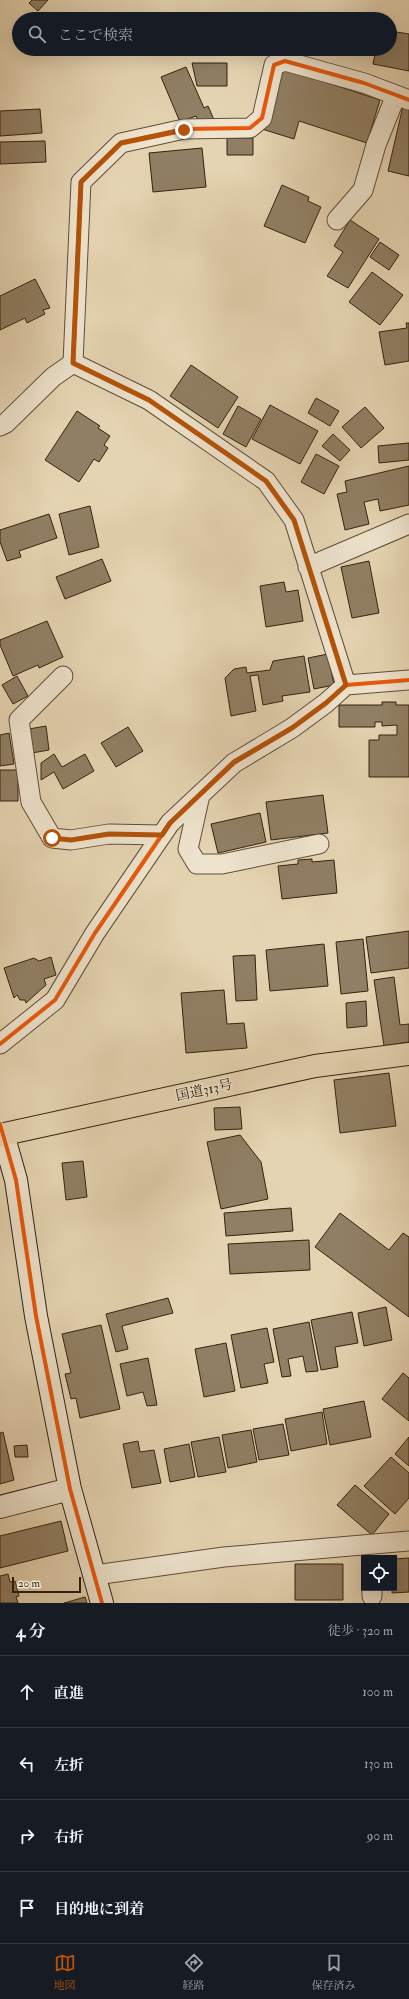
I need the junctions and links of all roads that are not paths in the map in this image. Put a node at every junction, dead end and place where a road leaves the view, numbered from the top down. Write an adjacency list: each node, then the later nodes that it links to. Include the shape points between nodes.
1 (402, 97): 2 (street, via 376,145 363,190); 3 (street, via 364,83 285,61 274,65 262,118 250,128 184,130 121,143 81,182)
2 (337, 220)
3 (73, 363): 4 (street, via 53,377); 6 (street, via 149,400 266,481 294,520)
4 (0, 426)
5 (409, 524): 6 (street)
6 (308, 567): 9 (street)
7 (64, 676): 11 (street, via 19,720 30,802 52,838 71,840 109,834)
8 (409, 680): 9 (street)
9 (346, 685): 10 (street, via 292,728 234,762)
10 (200, 795): 11 (street, via 170,823); 12 (street, via 188,849 197,864 222,864)
11 (162, 835): 13 (street, via 95,933 55,1000)
12 (319, 844)
13 (0, 1044)
14 (409, 1054): 15 (highway, 国道313号, via 315,1066)
15 (1, 1131): 16 (street, via 16,1180 36,1316)
16 (70, 1489): 17 (street); 20 (street)
17 (0, 1507)
18 (409, 1541): 19 (street)
19 (368, 1551): 20 (street, via 224,1557)
20 (96, 1575): 21 (street)
21 (102, 1603)

